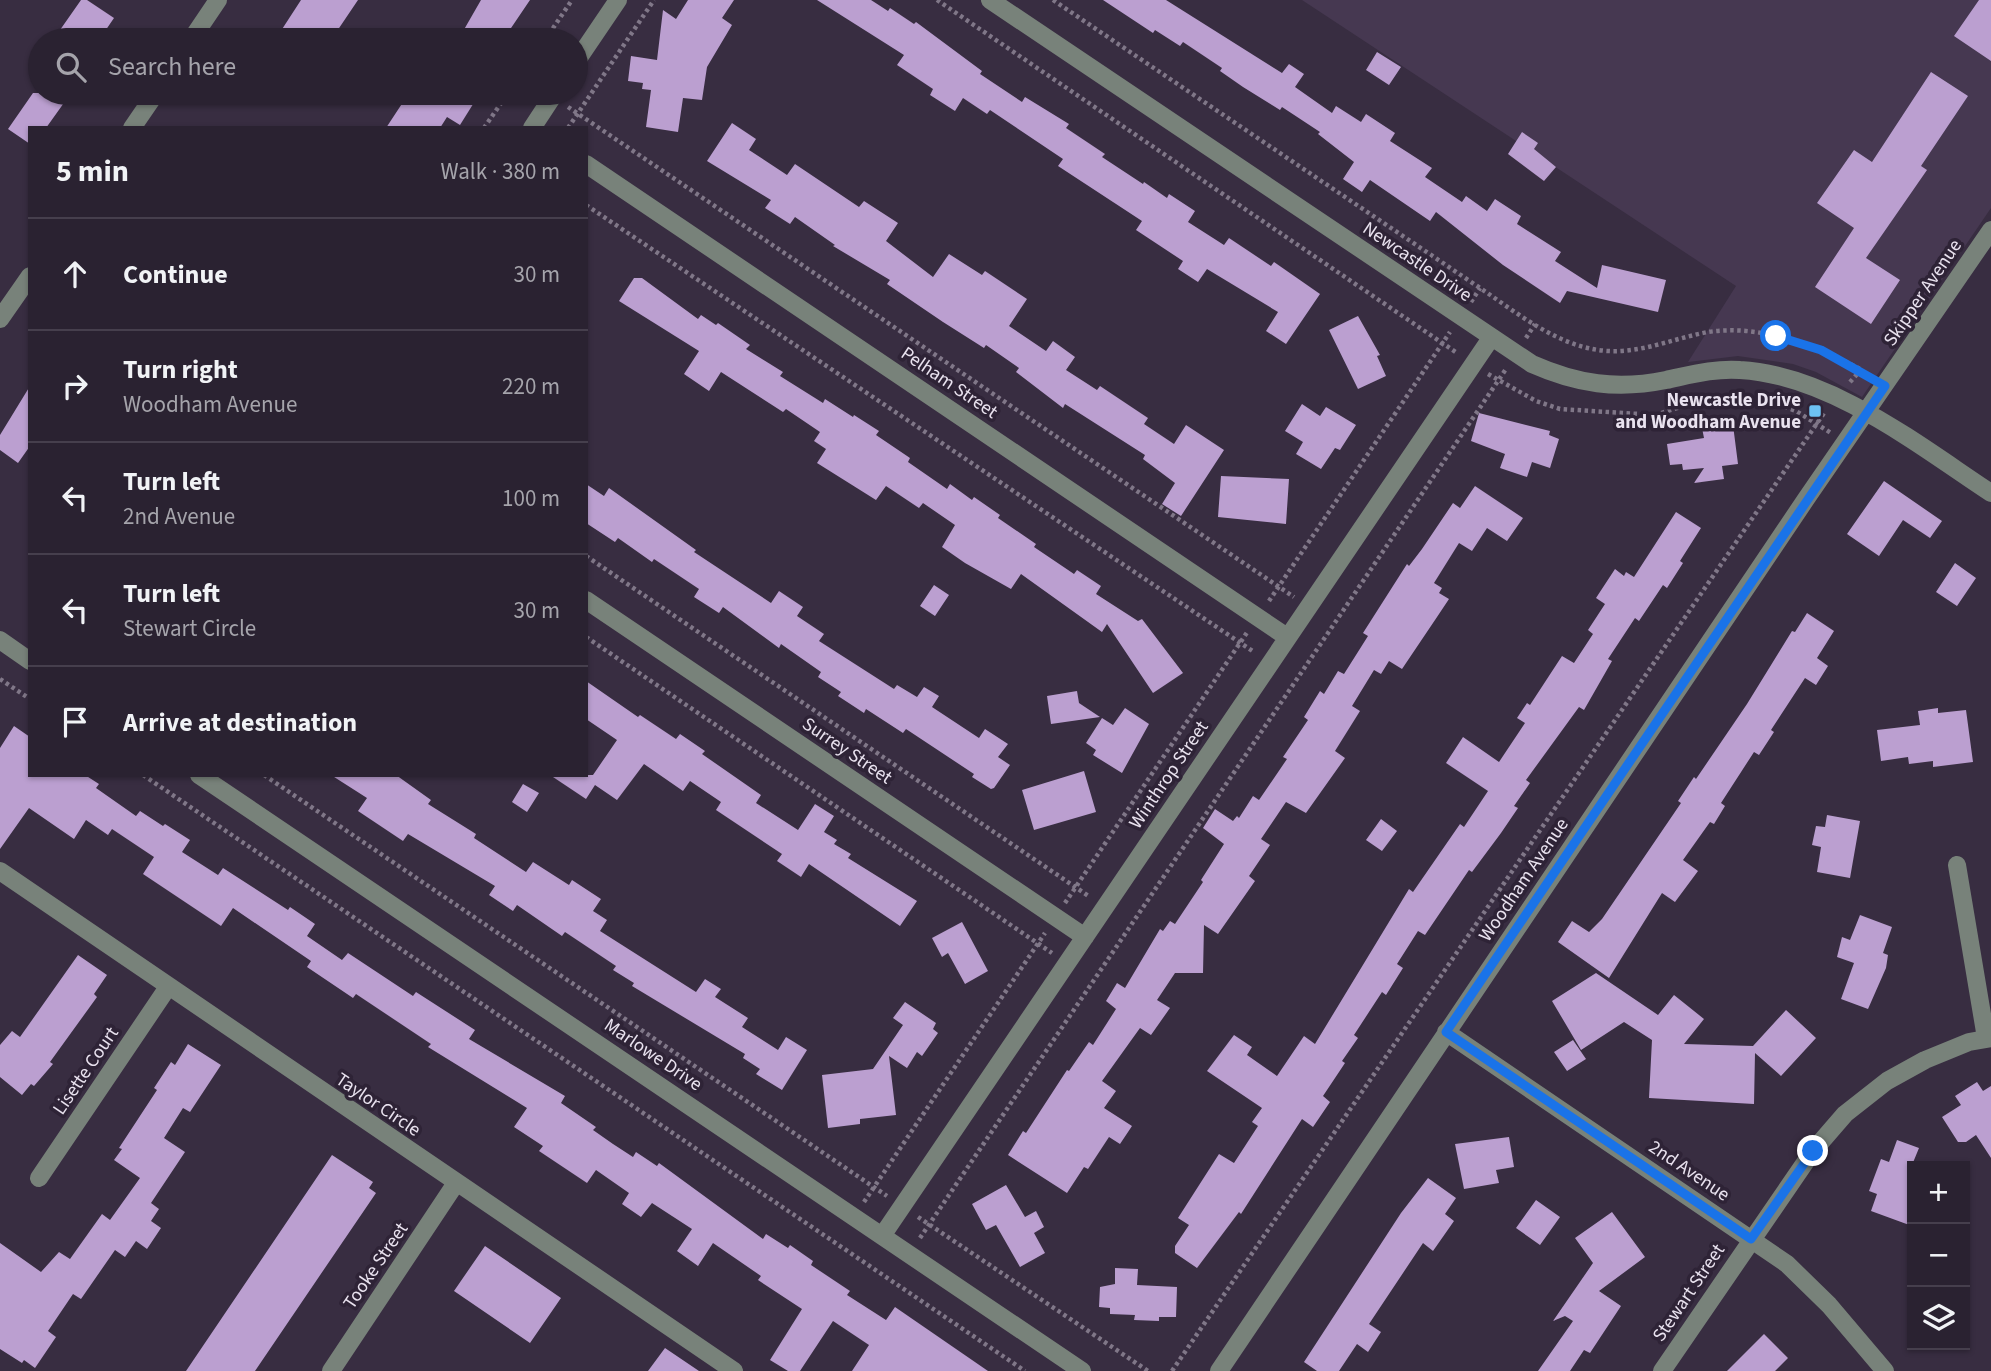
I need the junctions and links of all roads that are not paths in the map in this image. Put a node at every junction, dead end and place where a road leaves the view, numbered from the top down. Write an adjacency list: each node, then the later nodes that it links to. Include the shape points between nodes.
1 (218, 0): 4 (street)
2 (618, 0): 5 (street)
3 (990, 0): 14 (street, Newcastle Drive)
4 (199, 28)
5 (588, 44)
6 (148, 105): 8 (street)
7 (547, 105): 9 (street)
8 (133, 126)
9 (533, 126)
10 (588, 165): 18 (street, Pelham Street)
11 (1991, 230): 15 (street, Skipper Avenue)
12 (28, 279): 13 (street)
13 (0, 318)
14 (1491, 338): 15 (street, Newcastle Drive, via 1563,378 1592,385 1635,386 1736,369 1789,377); 18 (street, Winthrop Street)
15 (1865, 414): 16 (street, Newcastle Drive); 26 (street, Woodham Avenue)
16 (1991, 494)
17 (588, 601): 24 (street, Surrey Street)
18 (1287, 637): 24 (street, Winthrop Street)
19 (0, 640): 20 (street)
20 (28, 660)
21 (203, 777): 30 (street, Marlowe Drive)
22 (1957, 865): 27 (street)
23 (0, 871): 25 (street, Taylor Circle)
24 (1085, 937): 30 (street, Winthrop Street)
25 (168, 987): 28 (street, Lisette Court); 29 (street, Taylor Circle)
26 (1446, 1032): 31 (street, 2nd Avenue); 35 (street, Woodham Avenue)
27 (1988, 1038): 31 (street, Stewart Street, via 1925,1060 1865,1096 1813,1151)
28 (39, 1178)
29 (456, 1183): 32 (street, Tooke Street); 33 (street, Taylor Circle)
30 (882, 1236): 34 (street, Marlowe Drive)
31 (1751, 1239): 36 (street, Stewart Street); 37 (street, 2nd Avenue, via 1787,1264 1829,1305)
32 (331, 1371)
33 (734, 1371)
34 (1082, 1371)
35 (1219, 1371)
36 (1662, 1371)
37 (1885, 1371)

